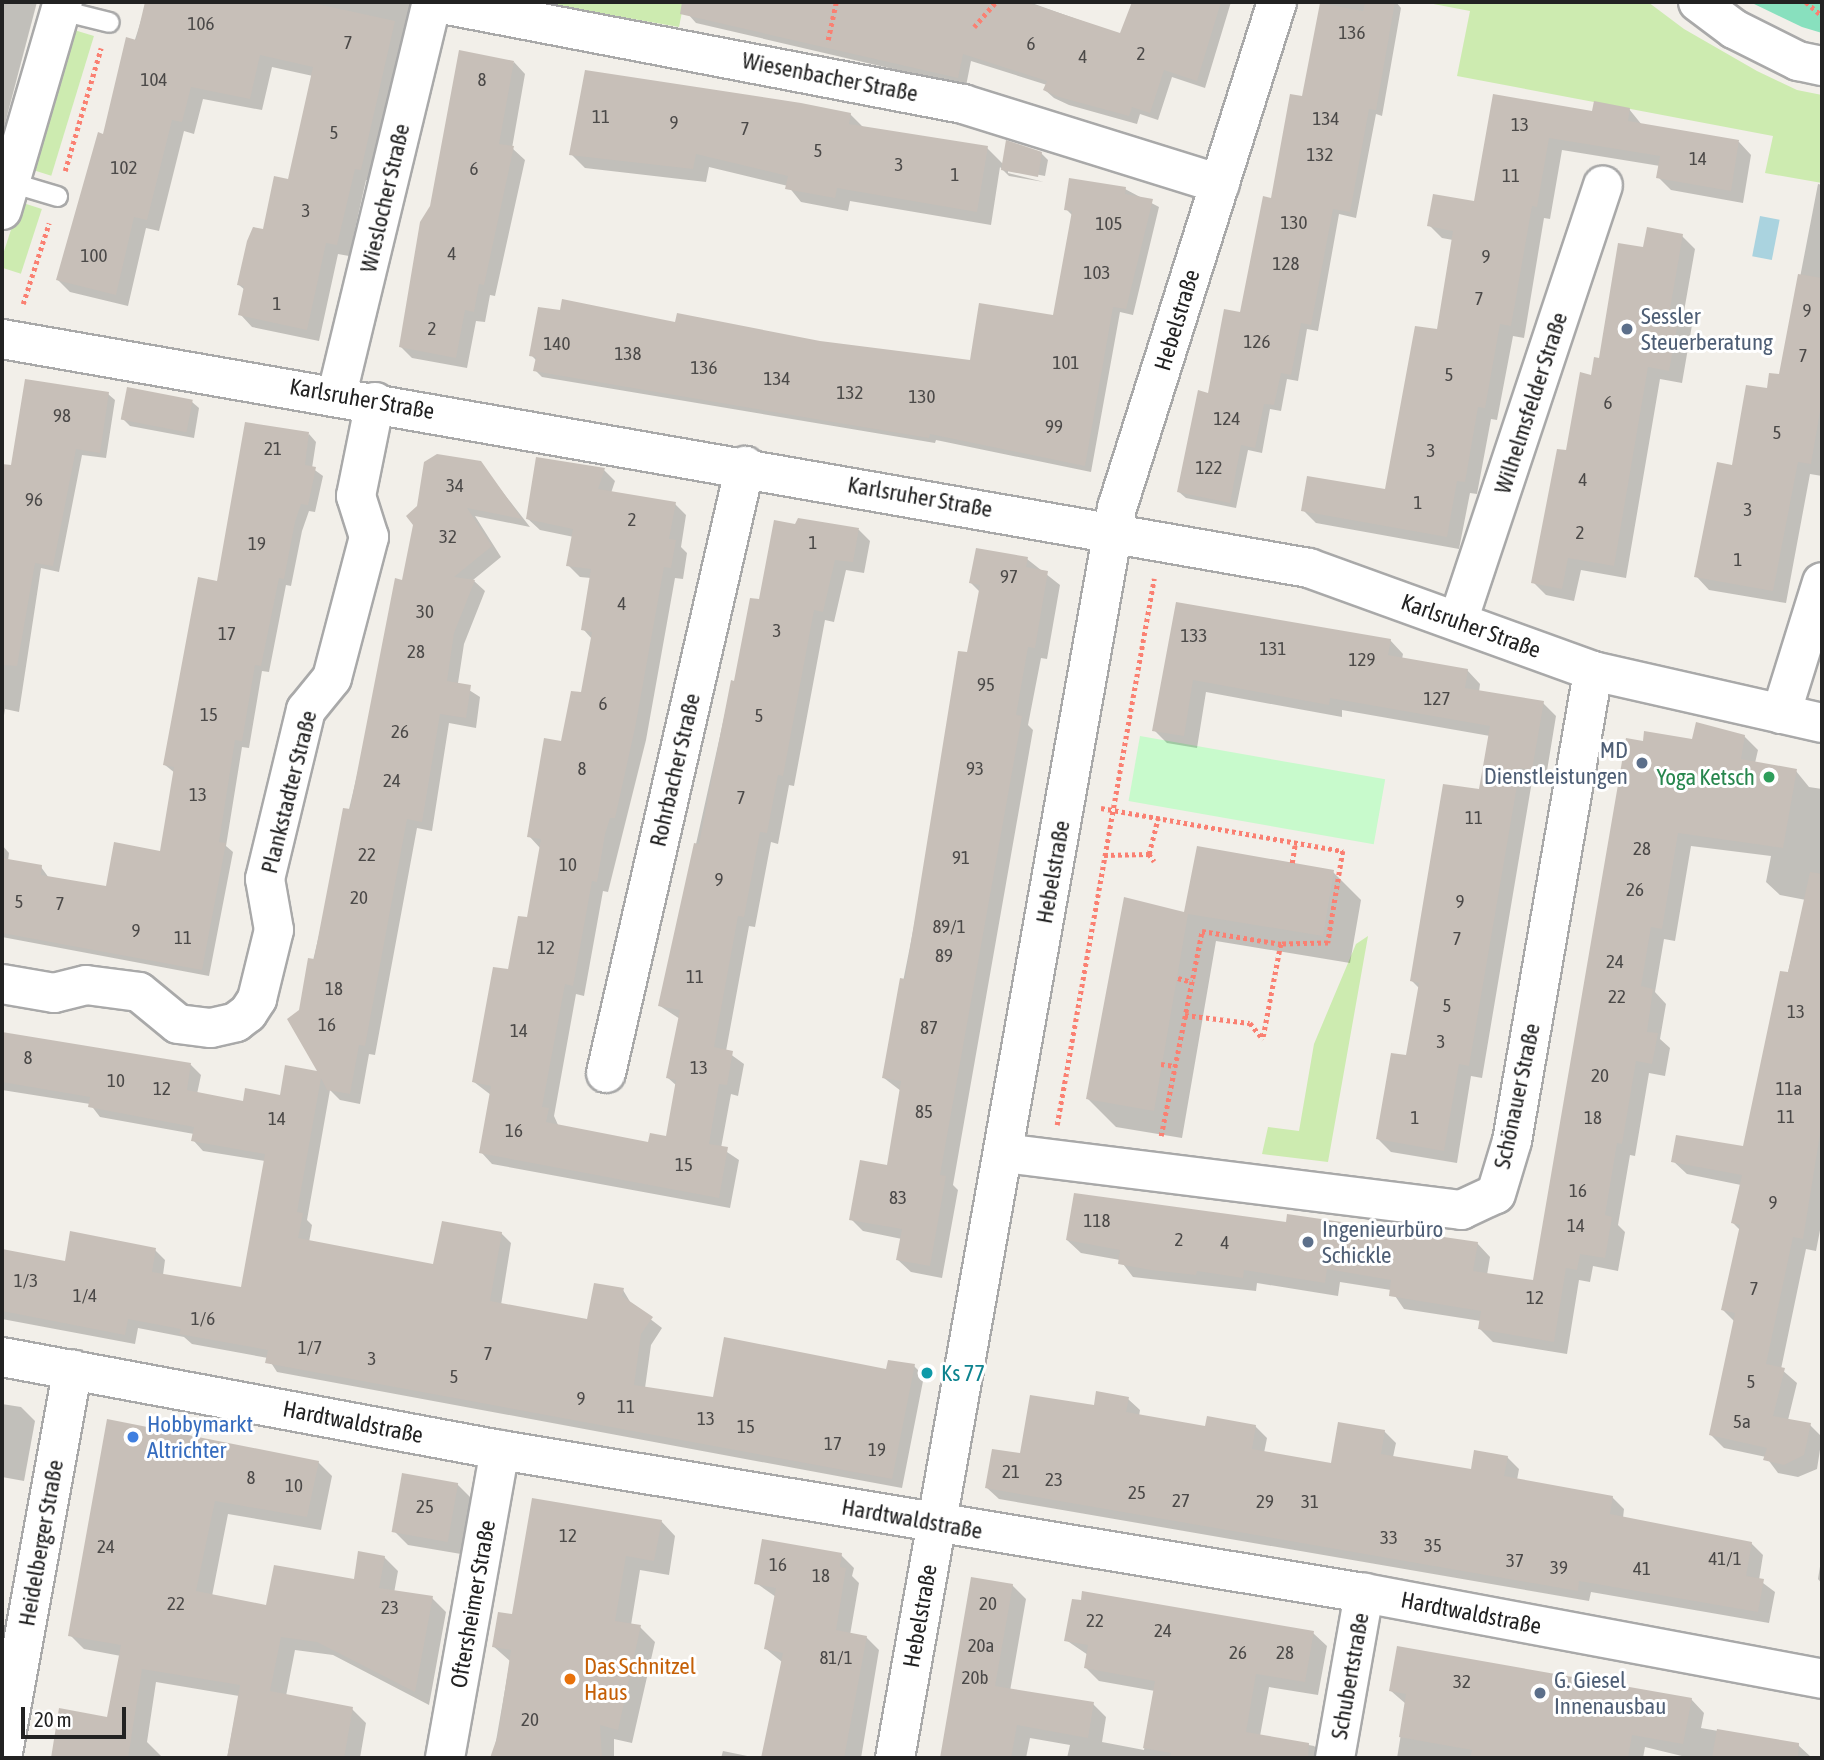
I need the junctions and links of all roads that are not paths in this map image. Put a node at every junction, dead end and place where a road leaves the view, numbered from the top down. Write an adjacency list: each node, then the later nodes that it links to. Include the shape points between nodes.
1 (432, 2): 7 (street, Wiesenbacher Straße, via 963,104); 12 (street, Wieslocher Straße)
2 (1277, 2): 7 (street, Hebelstraße)
3 (1698, 2): 6 (street, via 1734,29 1798,61)
4 (62, 6): 5 (lane); 10 (street)
5 (109, 22)
6 (1822, 66)
7 (1220, 184): 15 (street, Hebelstraße)
8 (1604, 186): 17 (street, Wilhelmsfelder Straße)
9 (57, 195): 10 (lane)
10 (6, 196)
11 (2, 339): 12 (street, Karlsruher Straße)
12 (337, 394): 13 (street, Karlsruher Straße)
13 (375, 402): 14 (street, Karlsruher Straße); 21 (street, Plankstadter Straße, via 356,496 369,537 332,678 306,710 265,879 274,930 257,999 248,1013 226,1026 189,1025 178,1024 139,992 86,985 54,993)
14 (745, 466): 15 (street, Karlsruher Straße); 22 (street, Rohrbacher Straße)
15 (1113, 531): 17 (street, Karlsruher Straße, via 1309,568); 23 (street, Hebelstraße)
16 (1822, 582): 19 (street)
17 (1458, 621): 18 (street, Karlsruher Straße)
18 (1593, 671): 19 (street, Karlsruher Straße); 23 (street, Schönauer Straße, via 1512,1142 1496,1194 1461,1210)
19 (1781, 714): 20 (street, Karlsruher Straße)
20 (1822, 723)
21 (2, 985)
22 (606, 1073)
23 (1004, 1153): 27 (street, Hebelstraße)
24 (2, 1357): 25 (street, Hardtwaldstraße)
25 (73, 1369): 26 (street, Hardtwaldstraße); 30 (street, Heidelberger Straße)
26 (500, 1450): 27 (street, Hardtwaldstraße); 31 (street, Oftersheimer Straße)
27 (937, 1524): 28 (street, Hardtwaldstraße); 32 (street, Hebelstraße)
28 (1364, 1593): 29 (street, Hardtwaldstraße); 33 (street, Schubertstraße)
29 (1822, 1679)
30 (2, 1758)
31 (445, 1758)
32 (895, 1758)
33 (1335, 1758)

